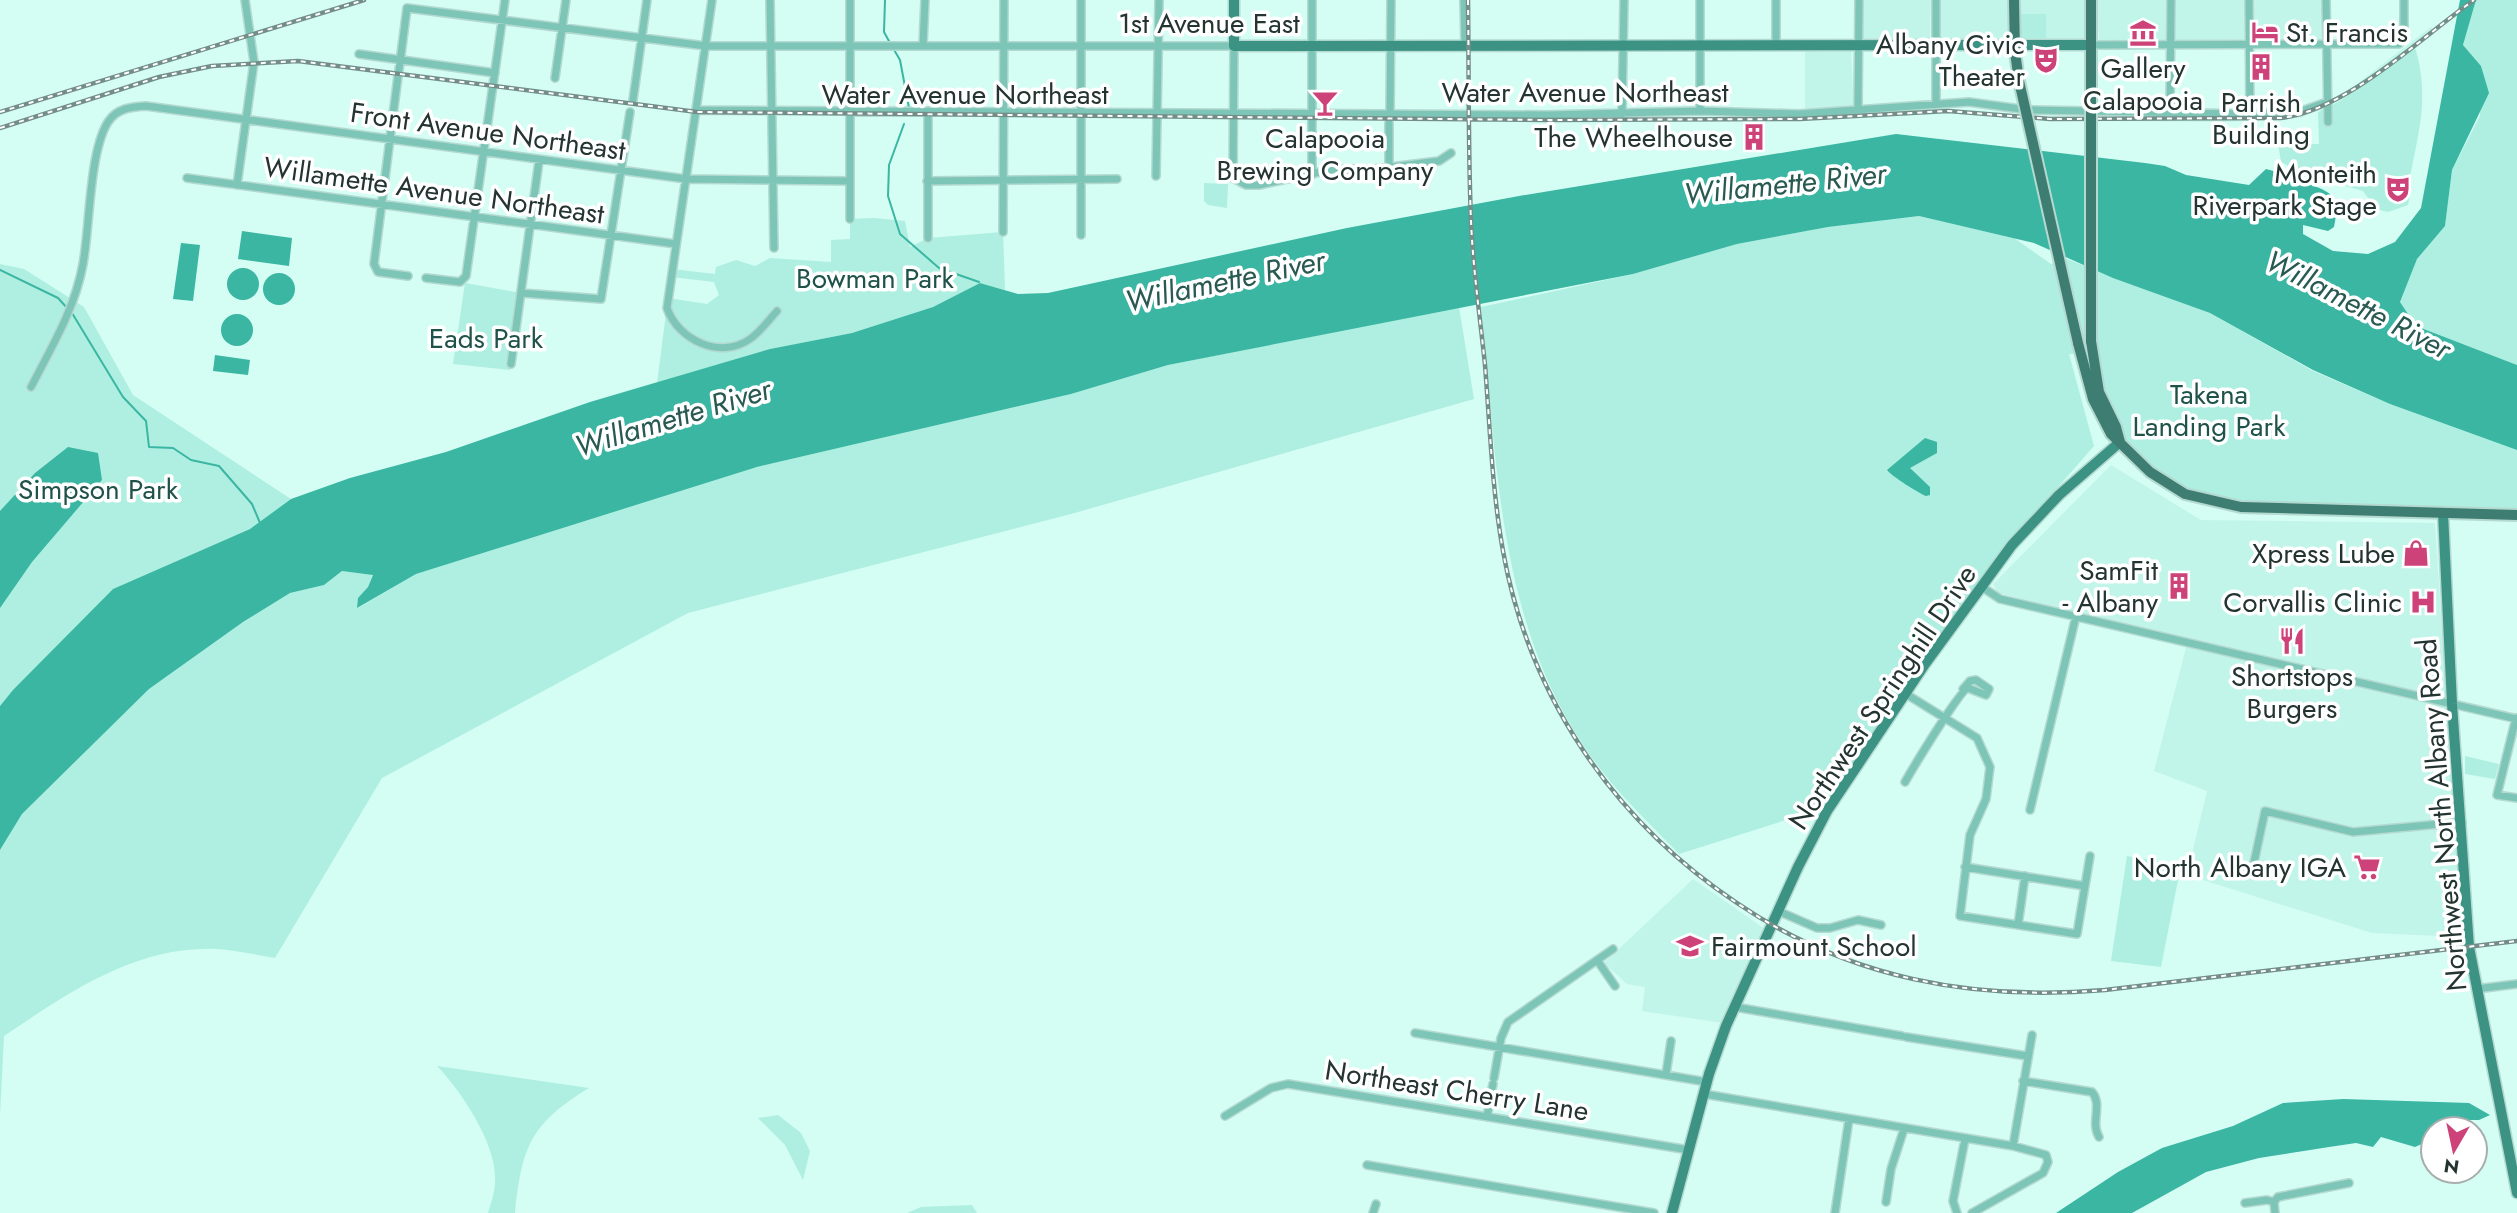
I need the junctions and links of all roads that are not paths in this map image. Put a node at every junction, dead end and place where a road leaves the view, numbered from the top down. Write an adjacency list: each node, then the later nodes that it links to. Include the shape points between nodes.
1 (245, 0): 76 (street, via 254,62)
2 (505, 0): 27 (street)
3 (566, 0): 28 (street)
4 (647, 0): 29 (street)
5 (712, 0): 37 (street)
6 (770, 0): 50 (street)
7 (850, 0): 38 (street)
8 (925, 0): 39 (street)
9 (1004, 0): 40 (street)
10 (1081, 0): 41 (street)
11 (1159, 0): 42 (street)
12 (1234, 0): 43 (main road)
13 (1312, 0): 44 (street)
14 (1391, 0): 45 (street)
15 (1464, 0): 30 (street)
16 (1624, 0): 31 (street)
17 (1700, 0): 32 (street)
18 (1776, 0): 33 (street)
19 (1859, 0): 34 (street)
20 (1936, 0): 35 (street)
21 (2014, 0): 46 (highway)
22 (2091, 0): 36 (highway)
23 (2171, 0): 47 (street)
24 (2249, 0): 48 (street)
25 (2326, 0): 49 (street)
26 (2404, 0): 49 (street, via 2404,39 2396,44)
27 (502, 21): 28 (street, 1st Avenue East); 52 (street, 1st Avenue East, via 407,8); 53 (street)
28 (563, 28): 29 (street, 1st Avenue East); 54 (street)
29 (641, 38): 37 (street, 1st Avenue East); 56 (street)
30 (1465, 45): 31 (main road, 1st Avenue East); 45 (main road, 1st Avenue East)
31 (1624, 45): 32 (main road, 1st Avenue East); 73 (street)
32 (1700, 45): 33 (main road, 1st Avenue East); 61 (street)
33 (1776, 45): 34 (main road, 1st Avenue East)
34 (1859, 45): 35 (main road, 1st Avenue East); 59 (street)
35 (1936, 45): 46 (main road, 1st Avenue East); 57 (street)
36 (2091, 45): 46 (main road, 1st Avenue East); 47 (street); 112 (highway, bridge, via 2091,341 2099,392)
37 (706, 46): 50 (street, 1st Avenue East); 63 (street)
38 (849, 46): 39 (street, 1st Avenue East); 50 (street, 1st Avenue East); 66 (street)
39 (923, 46): 40 (street, 1st Avenue East)
40 (1004, 46): 41 (street, 1st Avenue East); 68 (street)
41 (1081, 46): 42 (street, 1st Avenue East); 71 (street)
42 (1158, 46): 43 (street, 1st Avenue East); 75 (street)
43 (1234, 46): 44 (main road, 1st Avenue East); 72 (street)
44 (1312, 46): 45 (main road, 1st Avenue East); 69 (street)
45 (1391, 46): 70 (street)
46 (2014, 46): 112 (highway, bridge, via 2078,343 2093,399)
47 (2171, 46): 48 (street); 64 (street)
48 (2249, 46): 49 (street); 74 (street)
49 (2326, 46): 58 (street)
50 (772, 47): 65 (street)
51 (359, 54): 52 (street)
52 (400, 60): 53 (street); 79 (street)
53 (495, 73): 80 (street)
54 (555, 78)
55 (2015, 99): 60 (street)
56 (633, 100)
57 (1936, 102): 59 (street, Water Avenue Northeast); 60 (street, Water Avenue Northeast)
58 (2327, 102): 74 (street, Water Avenue Northeast, via 2299,112); 77 (street)
59 (1858, 107): 61 (street, Water Avenue Northeast, via 1799,114)
60 (2015, 109): 64 (street, Water Avenue Northeast)
61 (1700, 111): 73 (street, Water Avenue Northeast)
62 (630, 112): 84 (street)
63 (697, 112): 65 (street, Water Avenue Northeast); 88 (street)
64 (2170, 112): 74 (street, Water Avenue Northeast)
65 (772, 113): 66 (street, Water Avenue Northeast); 92 (street)
66 (849, 113): 67 (street, Water Avenue Northeast); 93 (street)
67 (928, 113): 68 (street, Water Avenue Northeast); 94 (street)
68 (1004, 113): 71 (street, Water Avenue Northeast); 91 (street)
69 (1311, 113): 70 (street, Water Avenue Northeast); 72 (street, Water Avenue Northeast); 85 (street)
70 (1390, 113): 73 (street, Water Avenue Northeast)
71 (1081, 114): 75 (street, Water Avenue Northeast); 89 (street)
72 (1234, 114): 75 (street, Water Avenue Northeast); 85 (street, via 1233,178 1259,185)
73 (1622, 114)
74 (2250, 114)
75 (1158, 115): 86 (street)
76 (247, 119): 79 (street, Front Avenue Northeast); 95 (street); 111 (street, Front Avenue Northeast, via 146,106 121,110 110,119 100,142 76,294)
77 (2328, 122)
78 (1389, 124): 83 (street)
79 (388, 139): 80 (street, Front Avenue Northeast); 96 (street)
80 (483, 153): 82 (street, Front Avenue Northeast); 97 (street)
81 (1451, 153): 83 (street, via 1439,161)
82 (539, 161): 84 (street, Front Avenue Northeast); 99 (street)
83 (1389, 167): 85 (street, via 1334,169)
84 (621, 170): 88 (street, Front Avenue Northeast); 101 (street)
85 (1312, 175)
86 (1156, 176)
87 (187, 178): 95 (street, Willamette Avenue Northeast)
88 (686, 179): 92 (street, Front Avenue Northeast); 104 (street)
89 (1082, 179): 90 (street); 91 (street); 102 (street)
90 (1117, 179)
91 (1004, 180): 94 (street); 100 (street)
92 (773, 181): 93 (street, Front Avenue Northeast); 105 (street)
93 (850, 181): 98 (street)
94 (927, 181): 103 (street)
95 (237, 185): 96 (street, Willamette Avenue Northeast)
96 (381, 205): 97 (street, Willamette Avenue Northeast); 106 (street, via 376,270)
97 (475, 217): 99 (street, Willamette Avenue Northeast); 107 (street, via 464,280)
98 (850, 219)
99 (530, 225): 101 (street, Willamette Avenue Northeast); 108 (street)
100 (1003, 232)
101 (611, 235): 104 (street, Willamette Avenue Northeast); 108 (street, via 601,299)
102 (1082, 235)
103 (928, 239)
104 (676, 244): 109 (street, via 668,312 681,330 702,345 715,348 749,340)
105 (774, 248)
106 (408, 276)
107 (426, 278)
108 (521, 293): 110 (street)
109 (778, 311)
110 (511, 364)
111 (31, 387)
112 (2120, 442): 113 (highway, via 2161,481 2209,502); 115 (main road, Northwest Springhill Drive, via 2045,509)
113 (2443, 513): 114 (highway); 119 (main road, Northwest North Albany Road)
114 (2517, 514)
115 (1982, 587): 116 (street, via 2000,599); 118 (main road, Northwest Springhill Drive)
116 (2076, 617): 119 (street); 126 (street)
117 (1963, 689): 120 (street)
118 (1906, 694): 120 (street); 133 (main road, Northwest Springhill Drive, via 1831,806)
119 (2452, 704): 121 (street); 127 (main road, Northwest North Albany Road)
120 (1946, 718): 122 (street); 129 (street, via 1977,738 1990,767 1990,782 1970,835)
121 (2516, 719): 123 (street)
122 (1905, 782)
123 (2500, 795): 124 (street); 125 (street)
124 (2517, 798)
125 (2499, 806)
126 (2029, 810)
127 (2463, 822): 130 (street, via 2353,832 2265,811); 140 (main road, Northwest North Albany Road, via 2469,947)
128 (2090, 856): 132 (street)
129 (1965, 867): 131 (street); 135 (street, via 1960,916)
130 (2252, 872)
131 (2025, 876): 132 (street); 135 (street)
132 (2085, 886): 135 (street, via 2077,934)
133 (1778, 911): 134 (street, via 1817,928 1858,920); 141 (main road, Northwest Springhill Drive)
134 (1881, 925)
135 (2018, 925)
136 (1613, 949): 137 (street)
137 (1597, 960): 139 (street); 145 (street, via 1511,1019)
138 (2517, 984): 140 (street)
139 (1615, 986)
140 (2476, 989): 161 (main road, Northwest North Albany Road)
141 (1735, 1007): 146 (street); 149 (main road, Northwest Springhill Drive)
142 (1415, 1033): 145 (street)
143 (2032, 1035): 146 (street)
144 (1671, 1041): 147 (street)
145 (1499, 1046): 147 (street); 152 (street)
146 (2027, 1056): 148 (street)
147 (1666, 1074): 149 (street)
148 (2023, 1081): 155 (street, via 2092,1092 2097,1100 2094,1127); 157 (street)
149 (1707, 1082): 150 (main road, Northwest Springhill Drive)
150 (1704, 1094): 153 (street); 158 (main road, Northwest Springhill Drive)
151 (1226, 1116): 152 (street, Northeast Cherry Lane, via 1271,1087 1288,1084)
152 (1487, 1117): 158 (street, Northeast Cherry Lane)
153 (1849, 1119): 154 (street); 169 (street)
154 (1904, 1129): 156 (street); 162 (street)
155 (2099, 1138)
156 (1965, 1139): 157 (street); 170 (street, via 1953,1200)
157 (2013, 1146): 171 (street, via 2044,1153 2046,1169)
158 (1689, 1150): 168 (main road, Northwest Springhill Drive)
159 (1367, 1165): 167 (street)
160 (2349, 1183): 163 (street)
161 (2517, 1193)
162 (1886, 1202)
163 (2273, 1202): 164 (street); 172 (street)
164 (2245, 1203)
165 (1376, 1204): 166 (street)
166 (1373, 1213)
167 (1654, 1213)
168 (1672, 1213)
169 (1835, 1213)
170 (1957, 1213)
171 (1972, 1213)
172 (2275, 1213)

